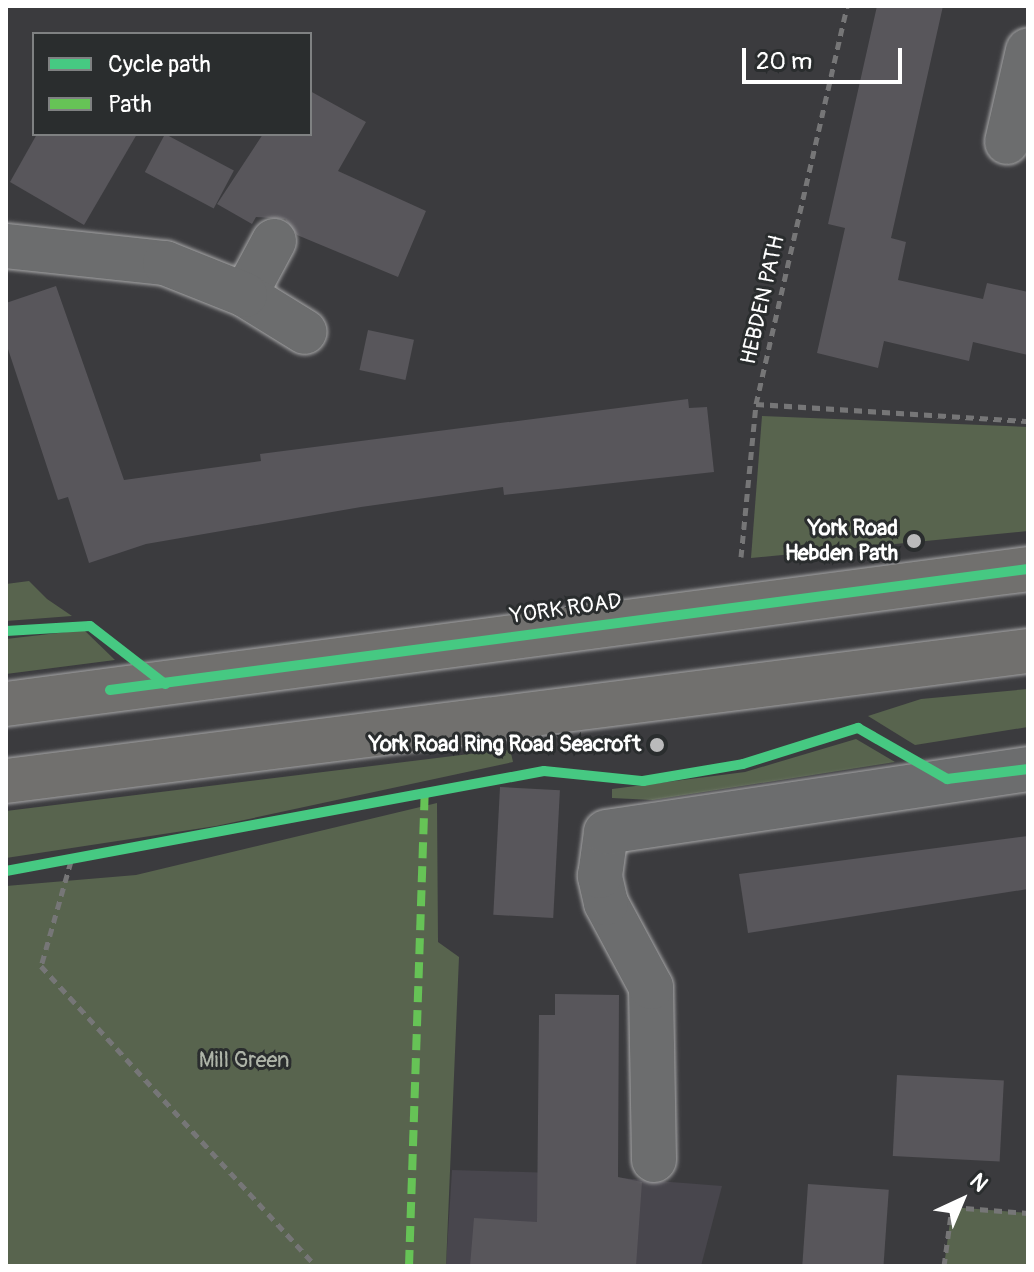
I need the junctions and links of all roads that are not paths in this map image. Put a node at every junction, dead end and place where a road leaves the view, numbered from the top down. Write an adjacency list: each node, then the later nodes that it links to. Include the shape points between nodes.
1 (1028, 50): 2 (street)
2 (1007, 142)
3 (274, 241): 5 (street)
4 (6, 246): 5 (street, via 165,263)
5 (245, 295): 6 (street)
6 (305, 332)
7 (1028, 569): 9 (highway, YORK ROAD)
8 (1028, 651): 11 (highway)
9 (6, 704)
10 (1028, 769): 12 (street, via 606,832 600,876 606,903 651,987)
11 (6, 781)
12 (654, 1160)

